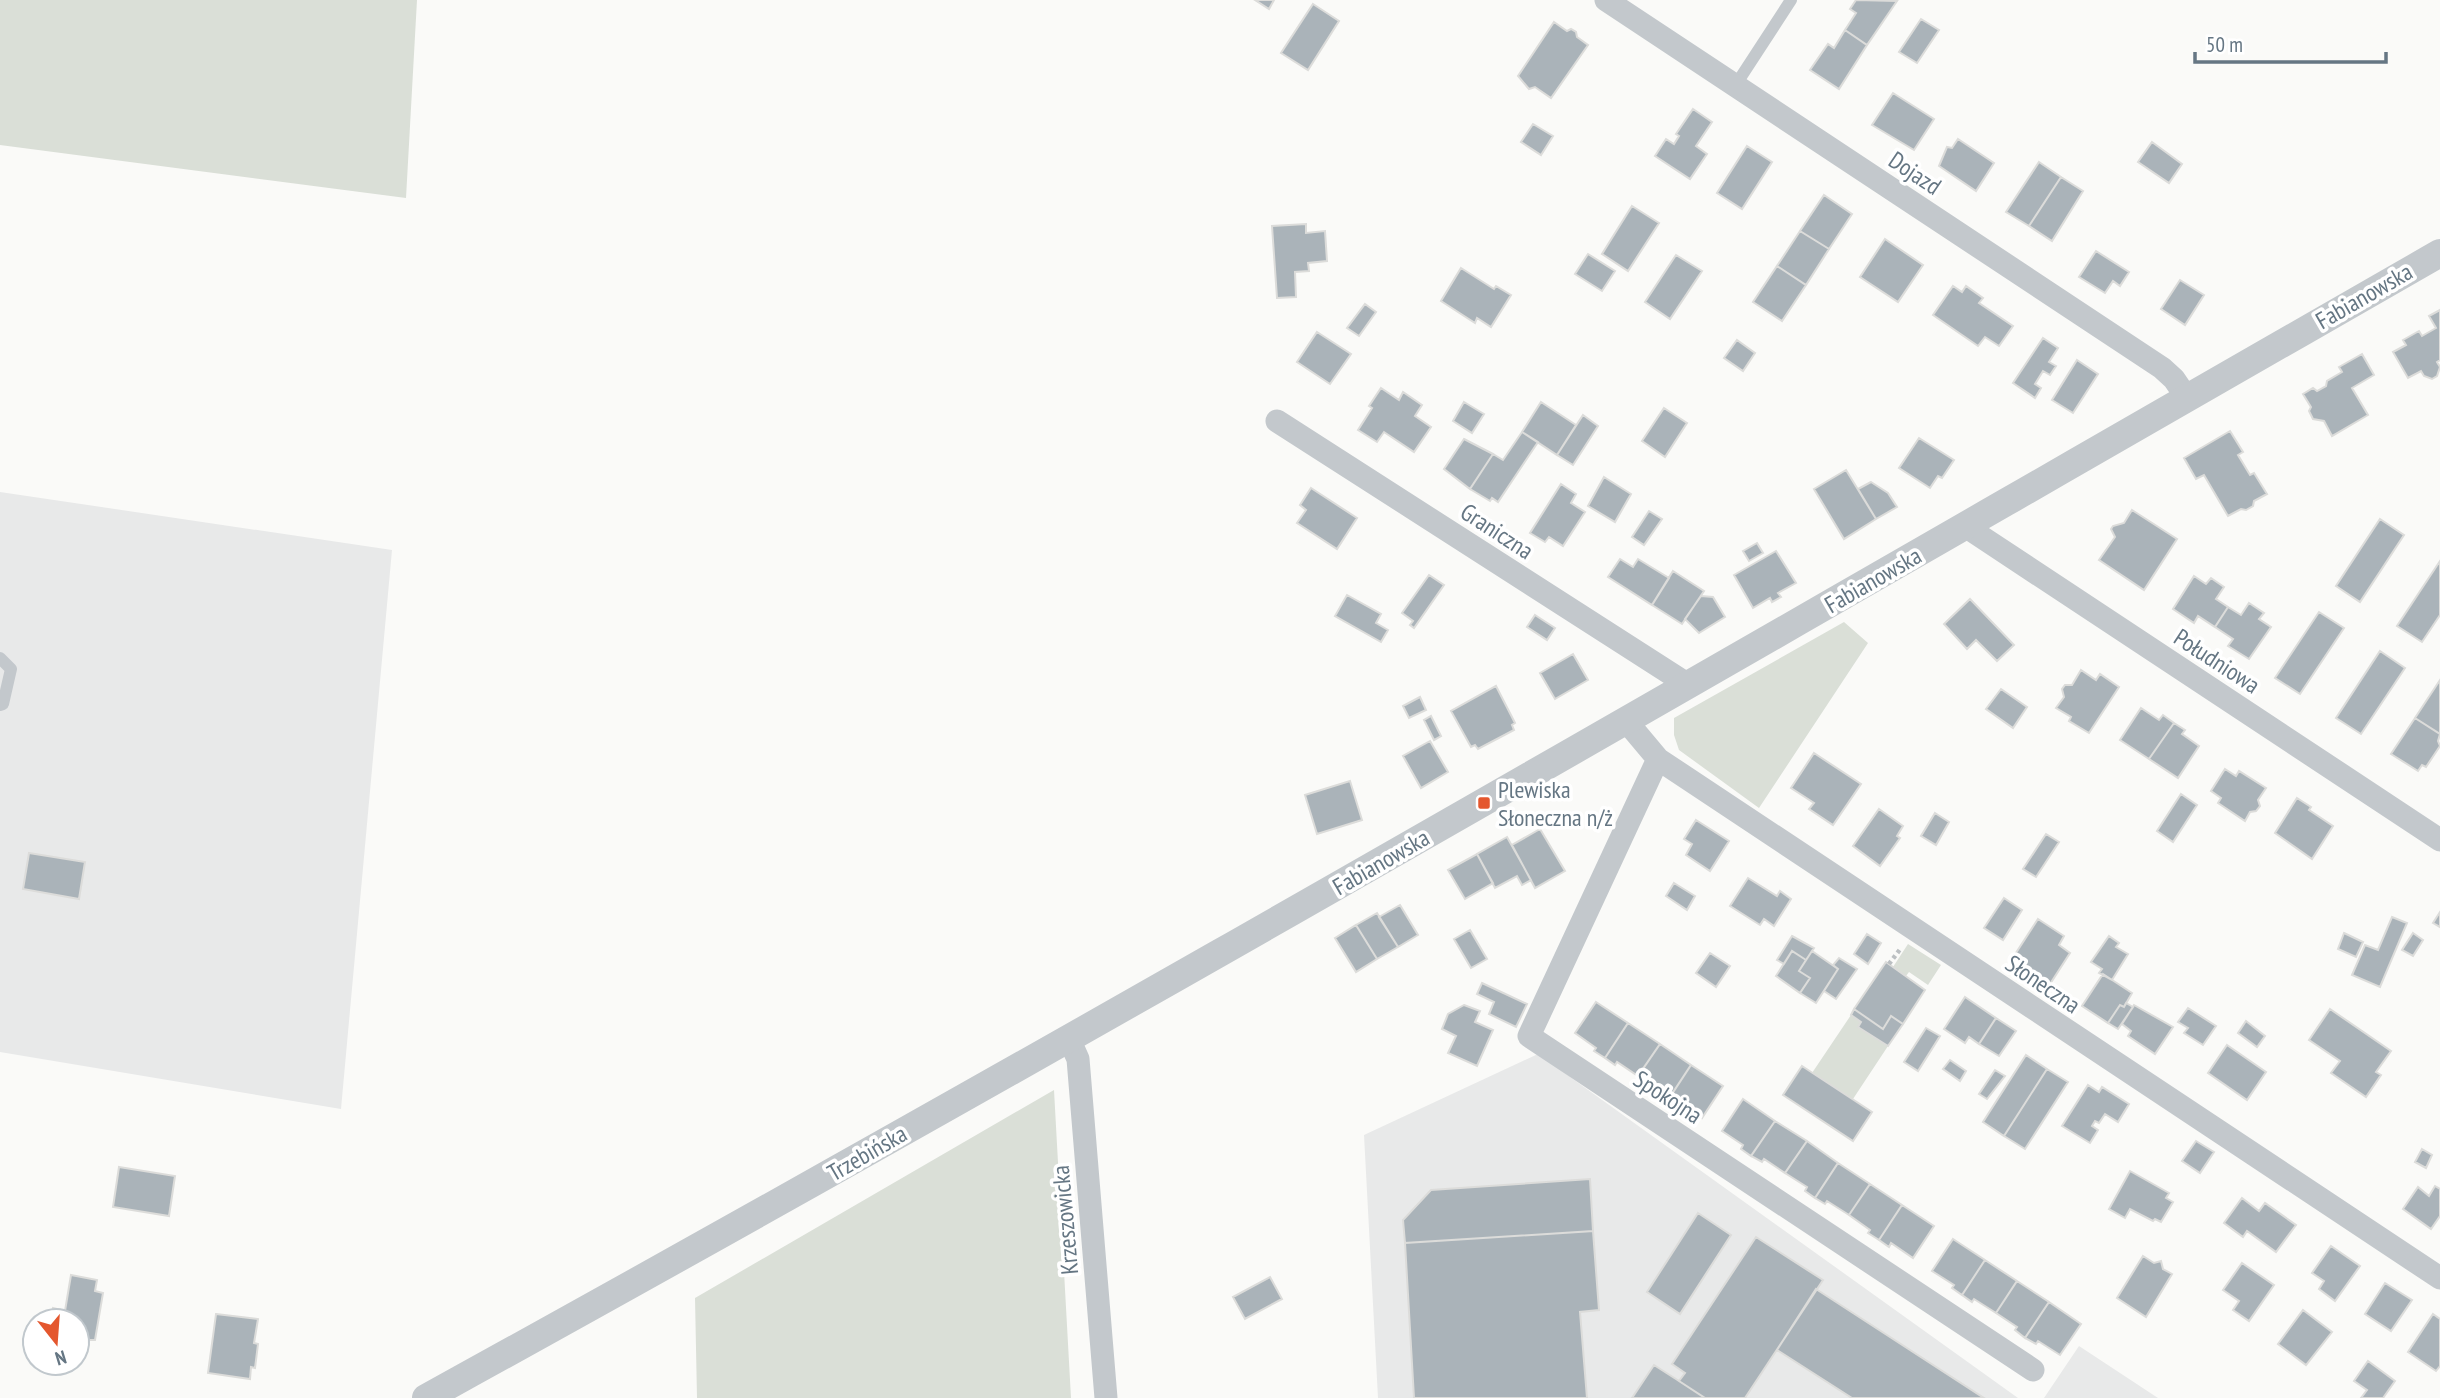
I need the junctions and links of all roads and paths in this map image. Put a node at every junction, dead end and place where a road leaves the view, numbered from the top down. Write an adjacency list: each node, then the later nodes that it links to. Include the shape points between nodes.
1 (1606, 0): 3 (street, Dojazd)
2 (1791, 0): 3 (lane)
3 (1735, 86): 5 (street, Dojazd, via 2162,368)
4 (2440, 253): 5 (street, Fabianowska)
5 (2187, 398): 7 (street, Fabianowska)
6 (1277, 421): 9 (street, Graniczna)
7 (1965, 526): 9 (street, Fabianowska); 13 (street, Południowa)
8 (0, 658): 10 (lane, via 10,669)
9 (1690, 686): 11 (street, Fabianowska)
10 (0, 705)
11 (1628, 722): 12 (street, Słoneczna); 14 (street, Fabianowska)
12 (1658, 760): 18 (street, Słoneczna); 19 (street, Spokojna, via 1529,1036)
13 (2440, 840)
14 (1305, 905): 17 (street, Trzebińska)
15 (1895, 956): 16 (path)
16 (1889, 964)
17 (1069, 1039): 20 (street, Trzebińska); 21 (street, Krzeszowicka, via 1078,1059)
18 (2440, 1278)
19 (2033, 1370)
20 (426, 1398)
21 (1106, 1398)

